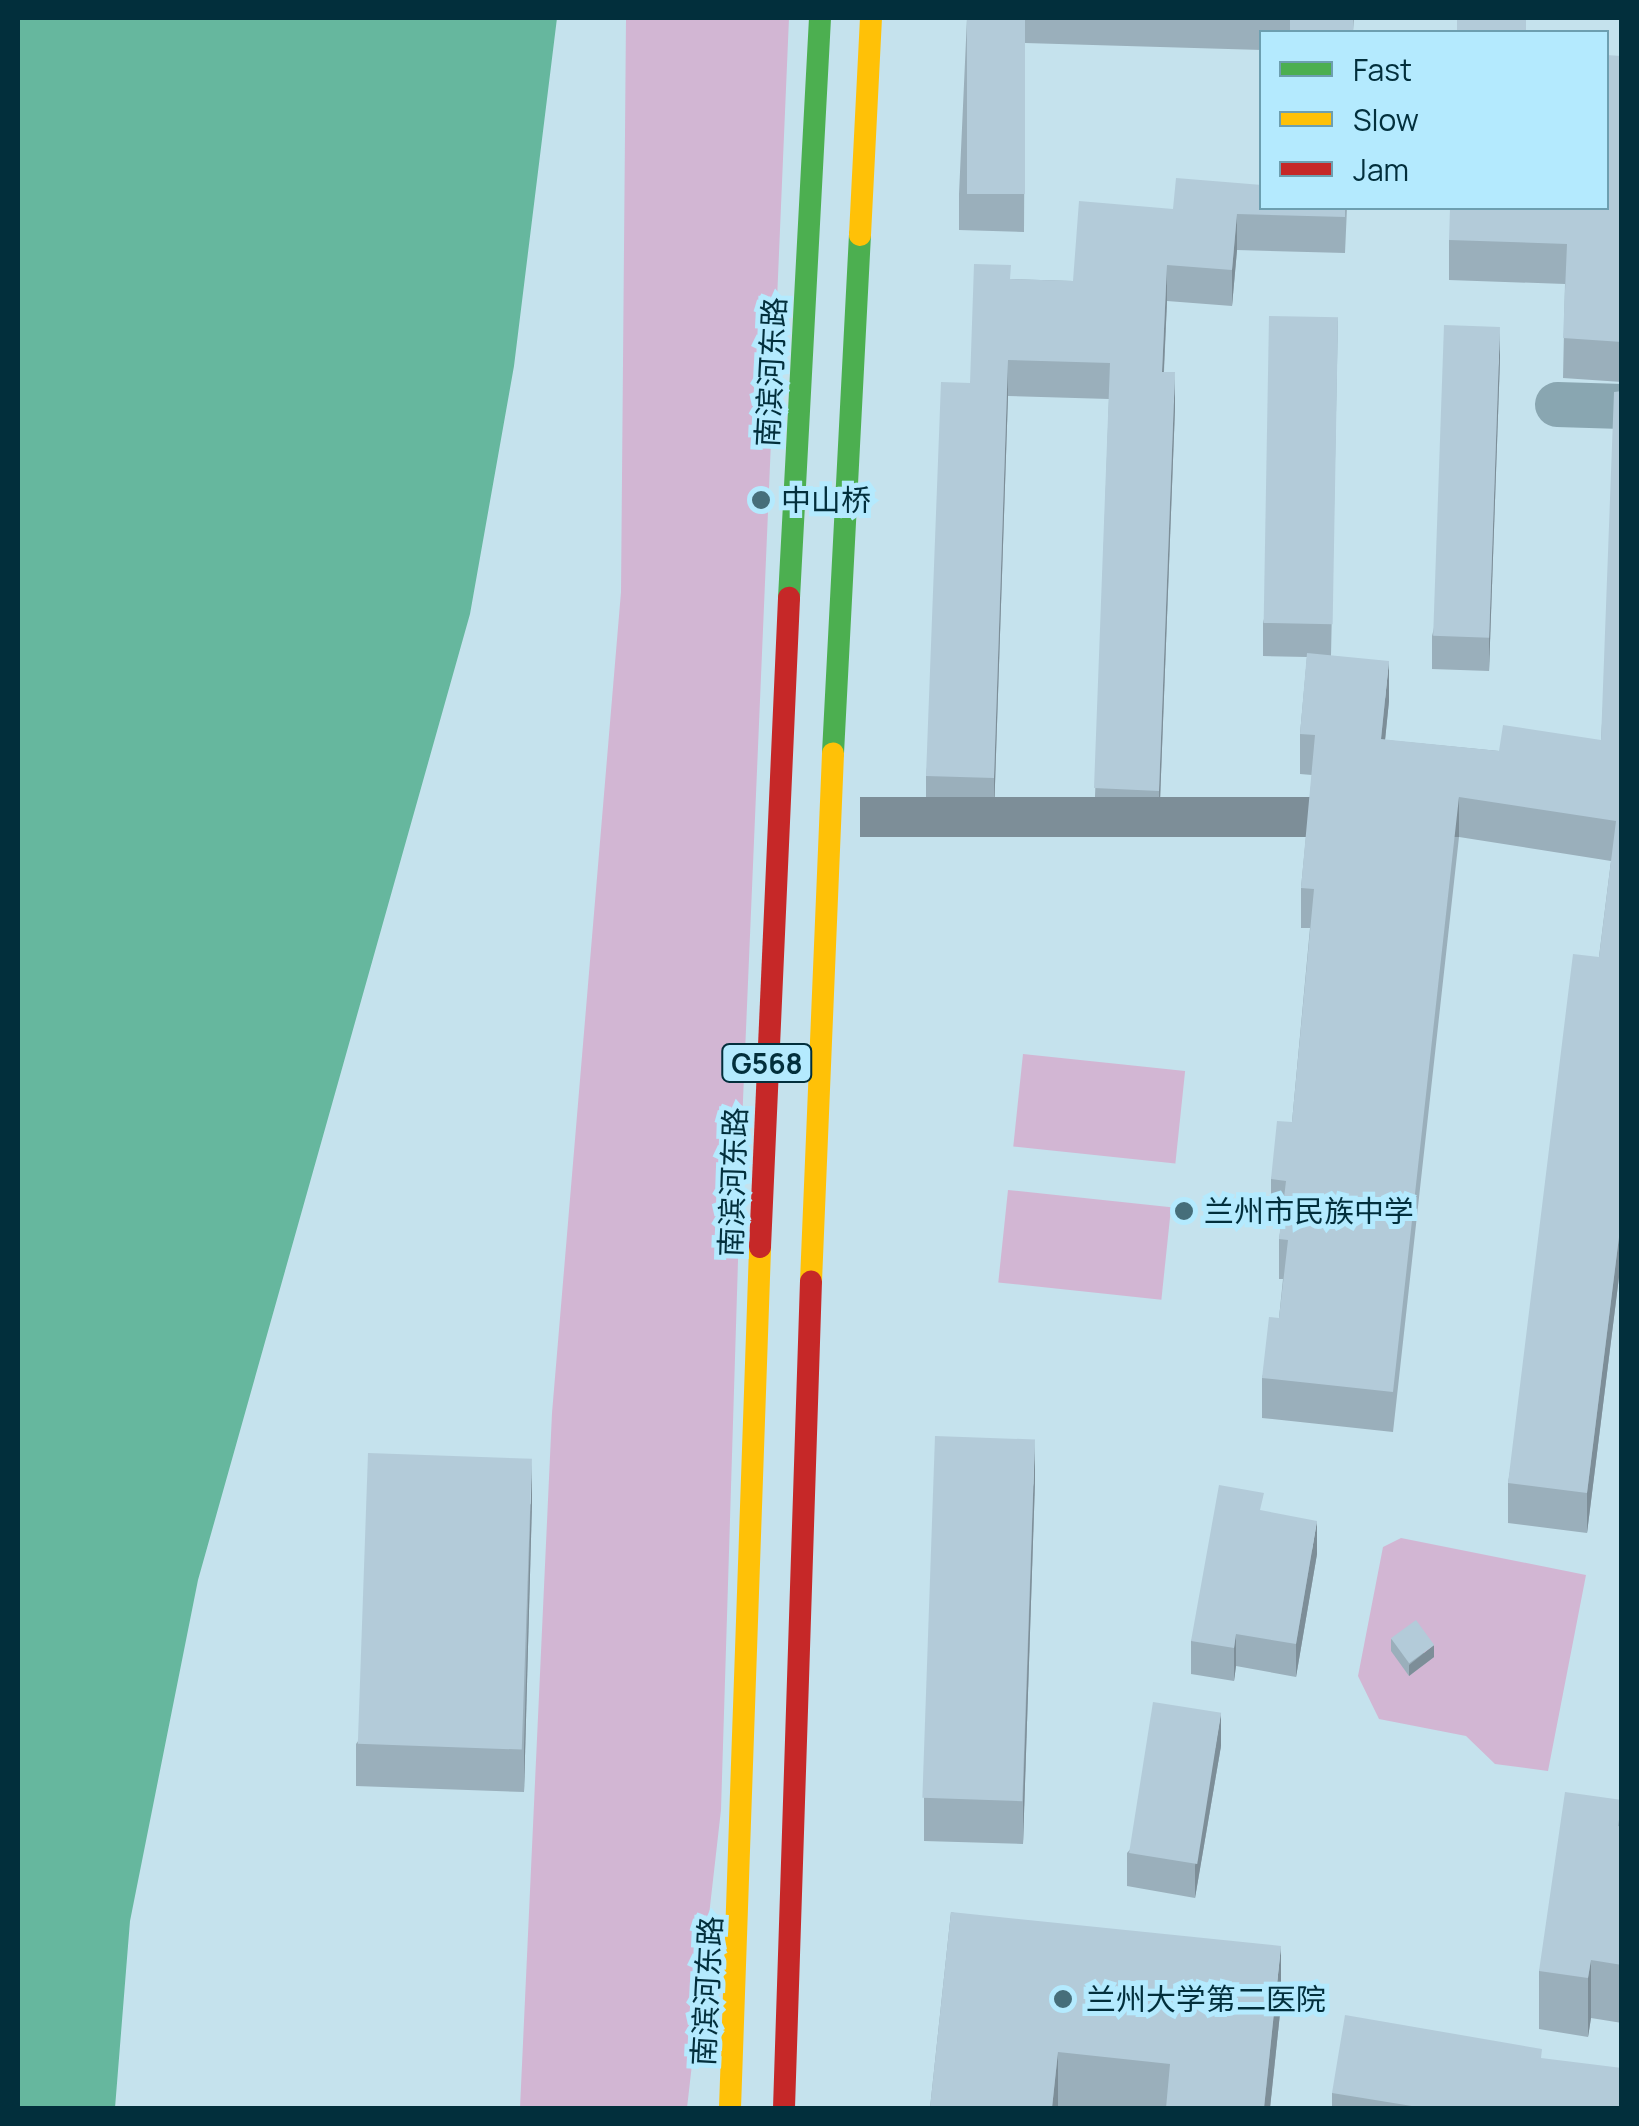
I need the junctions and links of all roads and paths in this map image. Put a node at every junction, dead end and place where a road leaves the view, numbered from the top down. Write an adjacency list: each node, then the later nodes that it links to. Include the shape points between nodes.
1 (820, 18): 5 (highway, 南滨河东路 / G568, via 770,957)
2 (871, 18): 6 (highway, G568, via 822,961)
3 (1556, 404): 4 (street)
4 (1622, 406)
5 (730, 2108)
6 (784, 2108)

